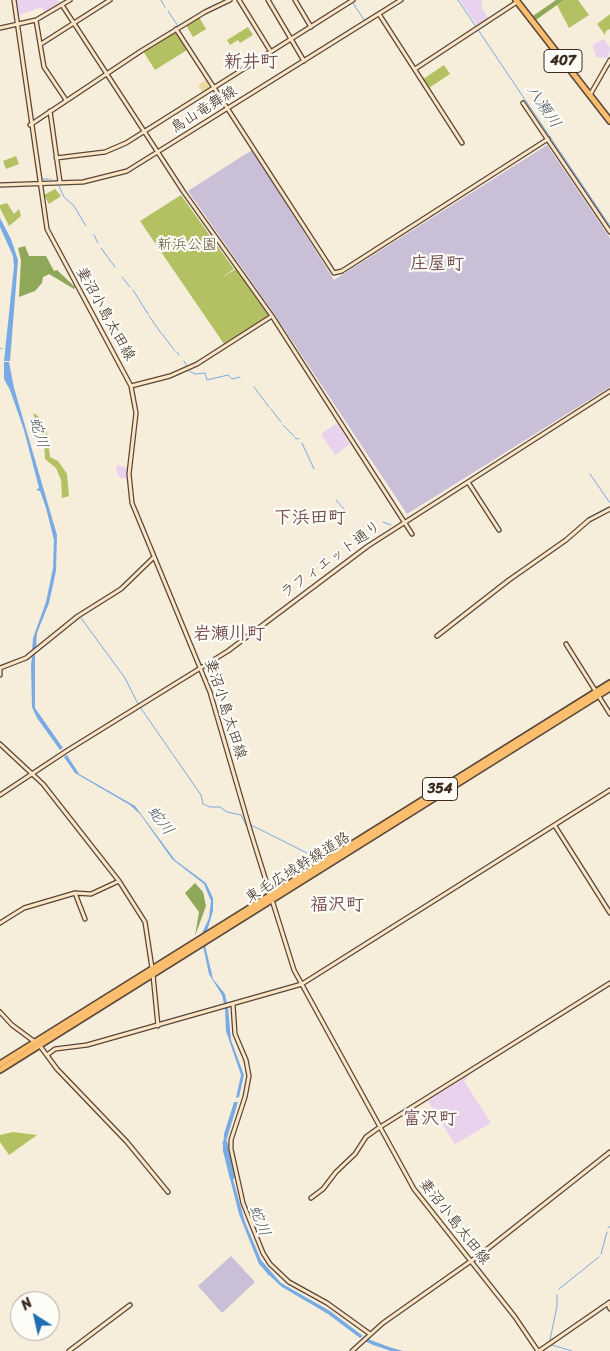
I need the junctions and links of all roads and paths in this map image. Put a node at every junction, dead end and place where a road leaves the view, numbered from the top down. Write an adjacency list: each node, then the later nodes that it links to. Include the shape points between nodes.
1 (14, 0): 15 (street, 妻沼小島太田線)
2 (70, 0): 11 (street)
3 (110, 0): 14 (street)
4 (230, 0): 18 (street)
5 (239, 0): 21 (street)
6 (268, 0): 19 (street)
7 (295, 0): 16 (street)
8 (354, 0): 16 (street)
9 (401, 0): 12 (street, 鳥山竜舞線)
10 (517, 1): 24 (street); 27 (highway, 407)
11 (62, 5): 13 (street); 14 (street)
12 (379, 14): 23 (street, 鳥山竜舞線); 24 (street)
13 (36, 20): 15 (street); 20 (street)
14 (75, 24): 20 (street); 25 (street)
15 (17, 25): 17 (street); 33 (street, 妻沼小島太田線)
16 (311, 27): 19 (street)
17 (0, 28)
18 (176, 29): 25 (street); 26 (street)
19 (291, 39): 21 (street); 23 (street)
20 (41, 44): 28 (street, via 44,67)
21 (271, 52): 26 (street)
22 (610, 60): 27 (street)
23 (304, 61): 30 (street, 鳥山竜舞線)
24 (415, 69): 36 (street)
25 (106, 73): 28 (street); 34 (street)
26 (214, 88): 30 (street); 34 (street)
27 (590, 95): 32 (highway, 407)
28 (66, 100): 31 (street)
29 (523, 103): 35 (street)
30 (228, 109): 35 (street, via 336,273); 37 (street, 鳥山竜舞線)
31 (50, 111): 33 (street); 38 (street)
32 (610, 121)
33 (30, 125): 40 (street, 妻沼小島太田線)
34 (145, 132): 37 (street); 38 (street, via 105,152)
35 (548, 139): 42 (street)
36 (462, 143)
37 (158, 152): 39 (street, 鳥山竜舞線, via 132,168 108,177); 43 (street)
38 (56, 158): 39 (street)
39 (60, 182): 40 (street, 鳥山竜舞線)
40 (38, 183): 41 (street, 鳥山竜舞線); 44 (street, 妻沼小島太田線, via 51,240)
41 (0, 185)
42 (610, 232)
43 (272, 316): 44 (street, via 197,364 170,376); 48 (street)
44 (131, 386): 51 (street, 妻沼小島太田線, via 136,413 130,465 131,498)
45 (610, 391): 46 (street, ラフィエット通り)
46 (468, 482): 48 (street, ラフィエット通り); 49 (street)
47 (610, 509): 52 (street, via 589,520)
48 (404, 522): 50 (street); 55 (street, ラフィエット通り)
49 (499, 530)
50 (412, 534)
51 (154, 558): 54 (street, via 121,589 78,616 28,656); 55 (street, 妻沼小島太田線)
52 (437, 636)
53 (566, 644): 59 (street)
54 (0, 668): 56 (street)
55 (201, 668): 62 (street, ラフィエット通り); 68 (street, 妻沼小島太田線)
56 (0, 675)
57 (610, 683): 59 (highway, 東毛広域幹線道路 / 354)
58 (610, 688): 59 (highway, 東毛広域幹線道路 / 354)
59 (597, 693): 60 (street); 68 (highway, 東毛広域幹線道路 / 354)
60 (610, 714)
61 (0, 744): 62 (street)
62 (32, 773): 64 (street); 66 (street)
63 (610, 790): 65 (street)
64 (0, 795)
65 (556, 826): 69 (street); 74 (street)
66 (119, 881): 67 (street, via 91,894); 72 (street, via 144,922)
67 (75, 893): 70 (street); 71 (street, via 24,908)
68 (271, 897): 72 (highway, 東毛広域幹線道路 / 354); 74 (street, 妻沼小島太田線, via 294,970)
69 (610, 913)
70 (85, 919)
71 (0, 923)
72 (152, 971): 77 (street); 78 (highway, 東毛広域幹線道路 / 354)
73 (610, 983): 82 (street)
74 (302, 984): 75 (street); 82 (street, 妻沼小島太田線)
75 (232, 1005): 77 (street); 90 (street, via 235,1034 249,1076 231,1149 243,1203 263,1253 289,1282 327,1302)
76 (0, 1012): 78 (street)
77 (158, 1026): 79 (street, via 87,1045 55,1049)
78 (36, 1043): 79 (street); 80 (highway, 東毛広域幹線道路 / 354); 81 (highway, 東毛広域幹線道路 / 354)
79 (47, 1055): 84 (street)
80 (0, 1064)
81 (0, 1070)
82 (380, 1127): 85 (street, via 366,1137 355,1154); 86 (street, 妻沼小島太田線, via 420,1199)
83 (610, 1152): 86 (street)
84 (168, 1192)
85 (311, 1198)
86 (470, 1262): 90 (street); 93 (street, 妻沼小島太田線)
87 (609, 1303): 89 (street); 93 (street)
88 (130, 1305): 91 (street)
89 (610, 1309)
90 (369, 1334): 92 (street)
91 (69, 1351)
92 (352, 1351)
93 (538, 1351)

